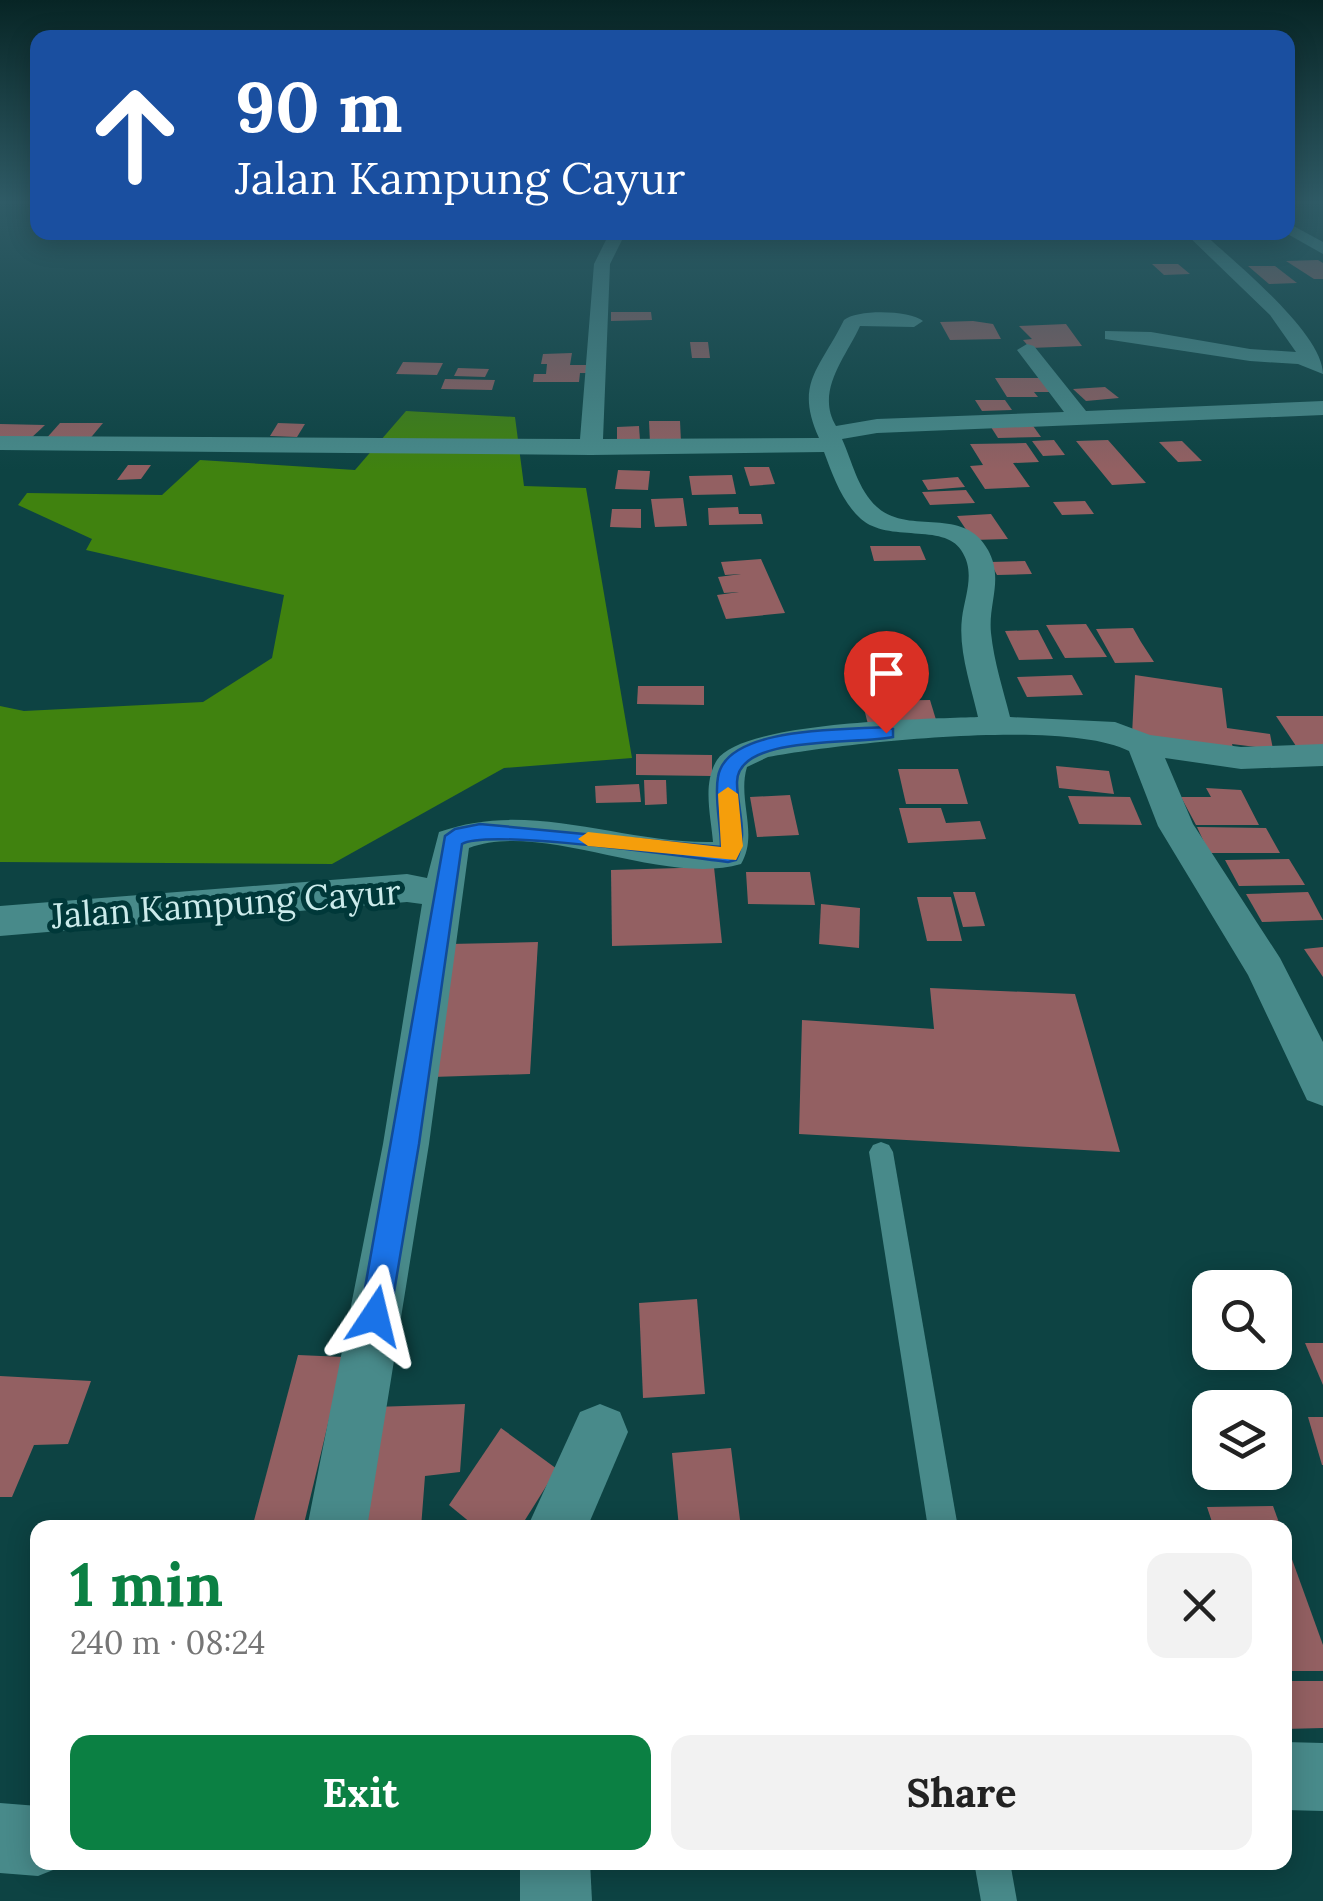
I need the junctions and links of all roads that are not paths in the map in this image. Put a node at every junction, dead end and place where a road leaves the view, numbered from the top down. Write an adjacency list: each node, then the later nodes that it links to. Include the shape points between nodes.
1 (600, 292): 11 (street)
2 (1256, 292): 6 (street)
3 (914, 321): 9 (street, via 853,320 814,402)
4 (1112, 334): 6 (street)
5 (1027, 350): 8 (street)
6 (1316, 363)
7 (1323, 408): 8 (street)
8 (1080, 418): 9 (street, via 877,426)
9 (831, 440): 11 (street); 12 (street, via 858,501 878,520 961,535 982,568 976,629)
10 (0, 443): 11 (street)
11 (591, 448)
12 (996, 727): 13 (street, Jalan Kampung Cayur, via 1115,732); 15 (street, Jalan Kampung Cayur, via 849,734 752,748 734,760 727,778 728,855 569,836 462,834 452,841)
13 (1143, 745): 14 (street, Jalan Kampung Cayur, via 1240,758); 17 (street, via 1176,826 1266,969)
14 (1323, 755)
15 (443, 894): 16 (street, Jalan Kampung Cayur, via 407,888); 20 (street)
16 (0, 921)
17 (1323, 1087)
18 (881, 1152): 22 (lane)
19 (600, 1432): 21 (street)
20 (339, 1520)
21 (561, 1520)
22 (941, 1520)
23 (1292, 1776): 24 (street)
24 (1323, 1777)
25 (0, 1838): 26 (street)
26 (30, 1840)
27 (555, 1870): 29 (street)
28 (994, 1870): 30 (lane)
29 (556, 1901)
30 (1000, 1901)

